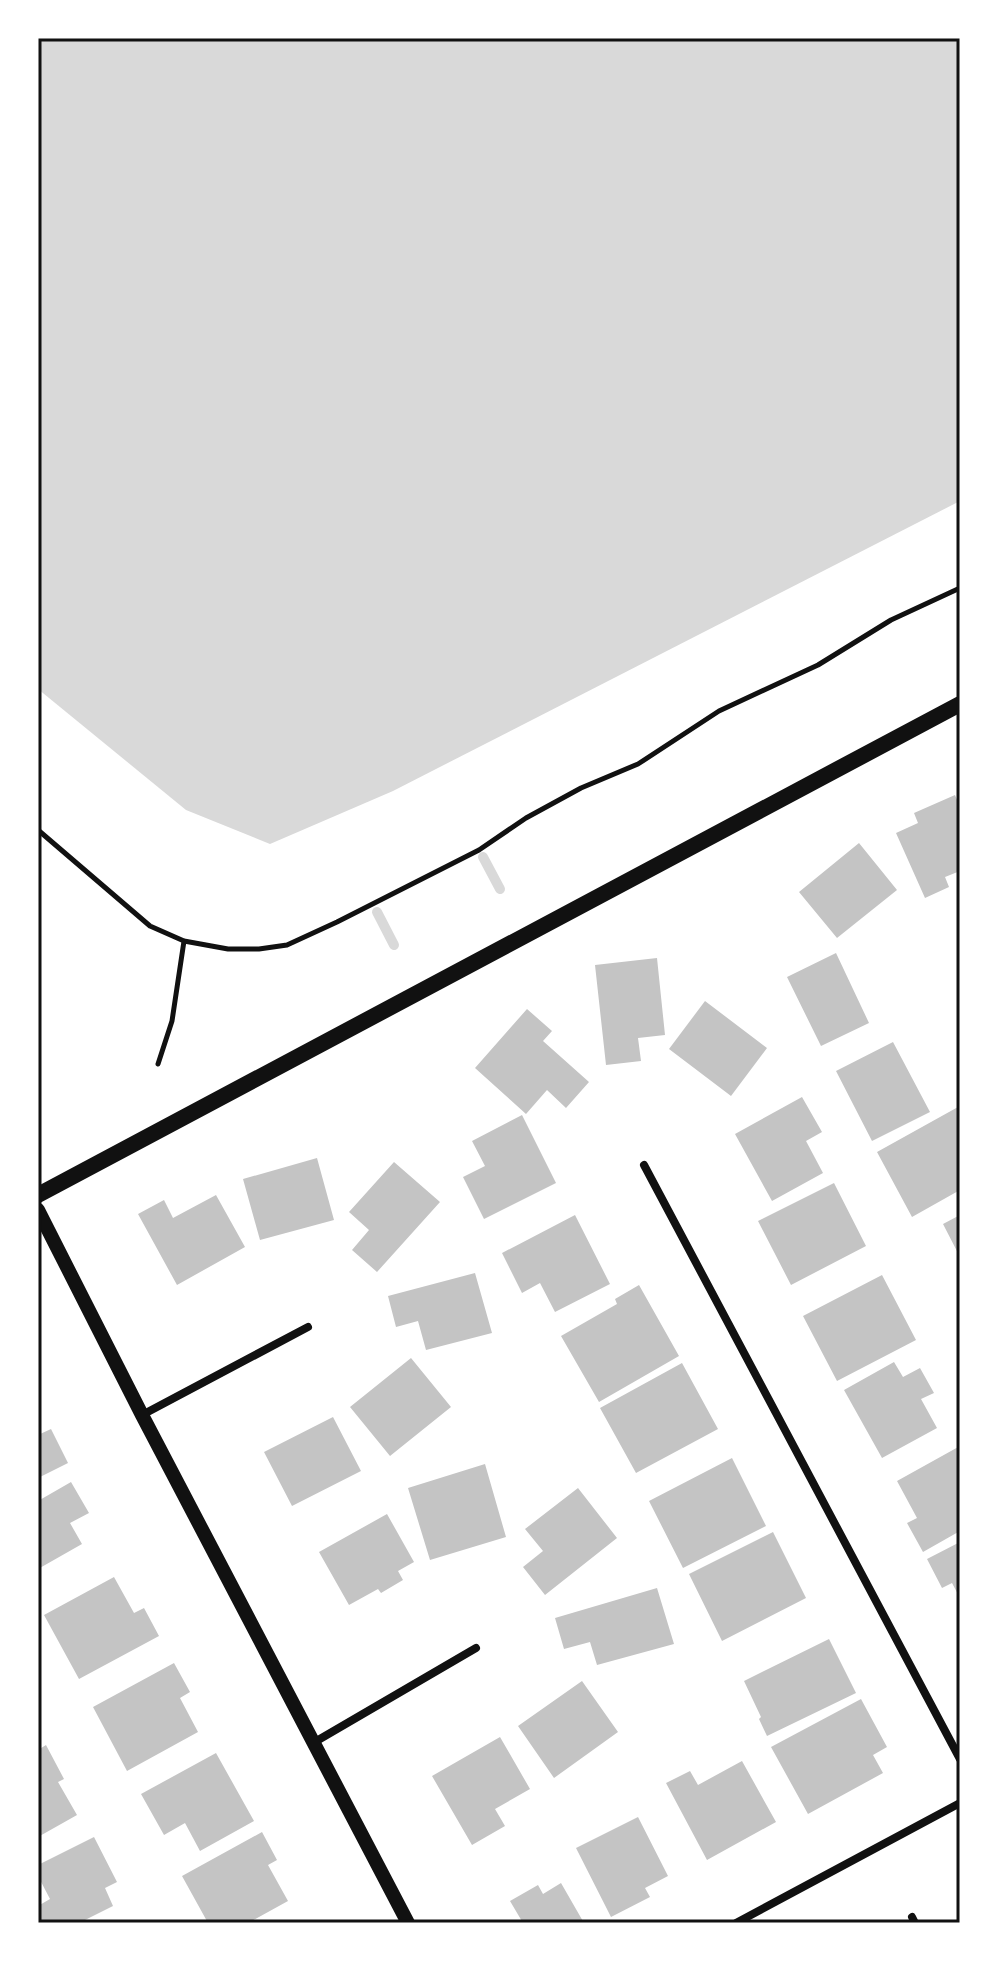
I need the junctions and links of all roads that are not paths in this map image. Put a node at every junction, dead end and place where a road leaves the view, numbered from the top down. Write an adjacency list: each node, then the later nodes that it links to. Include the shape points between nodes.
1 (960, 704): 3 (main road)
2 (644, 1165): 9 (street)
3 (38, 1195)
4 (38, 1210): 6 (street)
5 (308, 1327): 6 (street)
6 (142, 1415): 8 (street)
7 (476, 1648): 8 (street)
8 (312, 1743): 11 (street)
9 (960, 1759)
10 (960, 1803): 12 (street)
11 (408, 1923)
12 (736, 1923)

